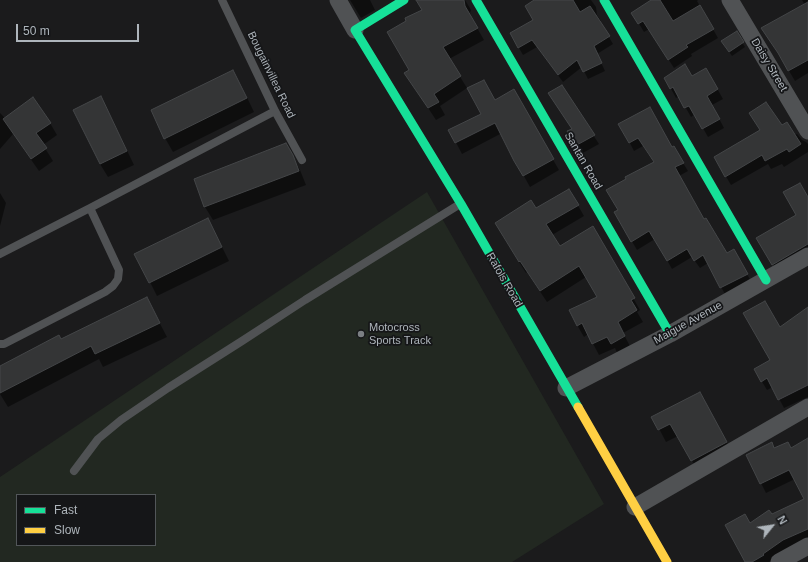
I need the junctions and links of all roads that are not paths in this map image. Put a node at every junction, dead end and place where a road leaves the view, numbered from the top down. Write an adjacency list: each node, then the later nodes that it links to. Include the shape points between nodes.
1 (222, 0): 8 (lane, Bougainvillea Road)
2 (338, 0): 7 (street, Rafols Road)
3 (404, 0): 7 (street)
4 (476, 0): 16 (street, Santan Road)
5 (604, 0): 15 (street)
6 (730, 0): 9 (street, Daisy Street)
7 (355, 30): 11 (street, Rafols Road)
8 (275, 111): 10 (lane, Bougainvillea Road); 12 (lane)
9 (808, 131)
10 (302, 160)
11 (460, 204): 18 (street, Rafols Road); 20 (lane, via 144,404 98,439)
12 (90, 208): 13 (lane); 17 (lane, via 118,270 118,279 106,292)
13 (0, 254)
14 (808, 256): 15 (street, Maigue Avenue)
15 (766, 280): 16 (street, Maigue Avenue)
16 (670, 334): 18 (street, Maigue Avenue)
17 (0, 344)
18 (566, 388): 21 (street, Rafols Road)
19 (808, 407): 21 (street)
20 (74, 471)
21 (635, 507): 23 (street, Rafols Road)
22 (808, 546): 24 (street)
23 (667, 562)
24 (779, 562)

